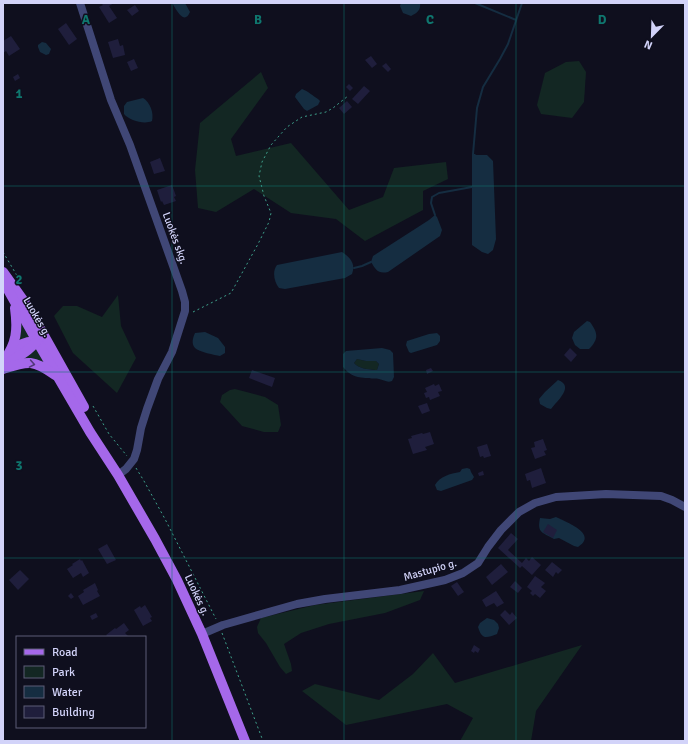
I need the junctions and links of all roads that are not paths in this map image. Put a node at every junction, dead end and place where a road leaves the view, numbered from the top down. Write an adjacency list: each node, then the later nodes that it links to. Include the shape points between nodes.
1 (80, 3): 11 (street, Luokės skg., via 111,100 130,145 185,302 185,312 172,352 147,408 137,450 126,469)
2 (3, 272): 5 (main road, Luokės g.)
3 (3, 281): 4 (main road, Luokės g.)
4 (14, 302): 6 (main road, Luokės g.); 8 (main road, via 16,334)
5 (41, 331): 6 (main road); 7 (main road, Luokės g.)
6 (37, 341): 7 (main road); 8 (main road, via 22,343); 9 (main road); 10 (main road, Luokės g.)
7 (49, 344): 11 (main road, Luokės g., via 96,428)
8 (5, 359)
9 (3, 368): 10 (main road, one-way to 10, via 27,362 35,363)
10 (58, 377): 11 (main road, Luokės g.)
11 (115, 470): 13 (main road, Luokės g., via 177,580)
12 (685, 507): 13 (street, Mastupio g., via 661,496 606,494 556,497 535,503 519,512 500,530 478,563 463,573 445,580 400,590 297,604 220,626)
13 (202, 634): 14 (main road, Luokės g.)
14 (245, 741)

